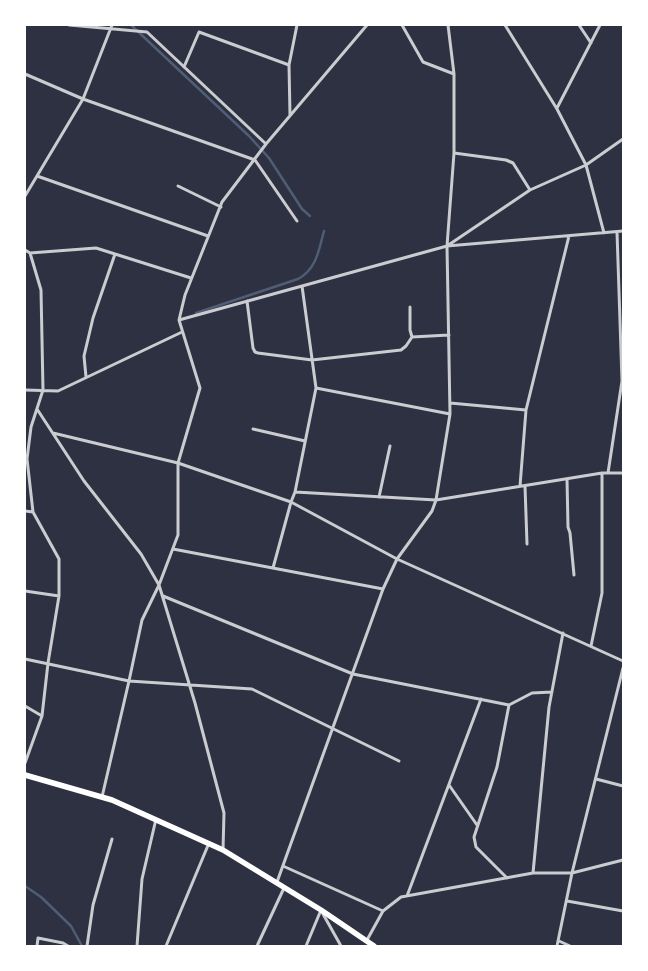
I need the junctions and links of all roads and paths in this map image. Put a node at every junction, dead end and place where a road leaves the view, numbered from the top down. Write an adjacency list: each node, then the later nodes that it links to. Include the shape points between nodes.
1 (69, 25): 9 (street)
2 (297, 25): 11 (street)
3 (367, 25): 17 (street)
4 (402, 25): 14 (street, via 423,62)
5 (448, 25): 14 (street)
6 (505, 25): 16 (street)
7 (579, 25): 10 (street)
8 (600, 25): 10 (street)
9 (111, 26): 12 (street, via 146,32); 15 (street)
10 (591, 43): 16 (street)
11 (289, 65): 12 (street, via 199,32); 17 (street)
12 (184, 67): 19 (street)
13 (25, 74): 15 (street)
14 (454, 74): 20 (street)
15 (83, 99): 21 (street); 23 (street)
16 (557, 109): 22 (street)
17 (290, 116): 19 (street)
18 (623, 139): 22 (street)
19 (266, 144): 21 (street)
20 (454, 153): 25 (street, via 513,162); 34 (street)
21 (255, 160): 27 (street); 28 (street)
22 (586, 165): 25 (street); 31 (street)
23 (36, 176): 26 (street); 32 (street)
24 (178, 186): 27 (street)
25 (530, 190): 34 (street)
26 (25, 196)
27 (220, 207): 32 (street)
28 (297, 221)
29 (623, 231): 30 (street)
30 (617, 232): 31 (street); 48 (street)
31 (604, 233): 33 (street)
32 (208, 236): 38 (street)
33 (569, 236): 34 (street); 54 (street)
34 (447, 246): 39 (street); 44 (street)
35 (25, 250): 36 (street)
36 (30, 252): 37 (street, via 96,248); 51 (street, via 40,290)
37 (115, 254): 38 (street); 47 (street, via 84,356)
38 (191, 278): 42 (street)
39 (302, 286): 40 (street); 46 (street)
40 (247, 301): 42 (street); 46 (street, via 254,352)
41 (410, 307): 45 (street)
42 (179, 320): 43 (street)
43 (182, 332): 47 (street); 61 (street, via 200,388)
44 (449, 334): 45 (street); 52 (street)
45 (412, 336): 46 (street, via 401,350)
46 (312, 360): 49 (street)
47 (86, 378): 51 (street, via 58,391)
48 (622, 381): 63 (street)
49 (316, 388): 55 (street); 58 (street)
50 (25, 390): 51 (street)
51 (43, 390): 53 (street)
52 (450, 403): 54 (street); 55 (street)
53 (37, 408): 57 (street); 59 (street)
54 (526, 410): 66 (street)
55 (450, 414): 70 (street)
56 (253, 429): 58 (street)
57 (53, 433): 61 (street); 79 (street, via 84,481 141,554)
58 (305, 441): 68 (street)
59 (27, 443): 73 (street)
60 (390, 446): 69 (street)
61 (178, 463): 71 (street); 75 (street, via 178,536)
62 (602, 473): 63 (street); 65 (street); 85 (street, via 602,593)
63 (608, 473): 64 (street)
64 (623, 473)
65 (567, 479): 67 (street); 78 (street)
66 (520, 486): 67 (street); 70 (street)
67 (525, 486): 74 (street)
68 (295, 492): 69 (street); 71 (street)
69 (380, 496): 70 (street)
70 (436, 500): 76 (street, via 432,511)
71 (290, 502): 76 (street); 77 (street)
72 (25, 511): 73 (street)
73 (33, 512): 82 (street, via 59,559)
74 (527, 544)
75 (173, 549): 77 (street); 79 (street)
76 (398, 559): 80 (street); 84 (street)
77 (273, 568): 80 (street)
78 (574, 575)
79 (159, 585): 83 (street); 91 (street, via 142,620)
80 (383, 588): 90 (street)
81 (25, 591): 82 (street)
82 (59, 596): 88 (street)
83 (162, 596): 90 (street); 92 (street)
84 (563, 633): 85 (street); 93 (street)
85 (591, 646): 87 (street)
86 (25, 659): 88 (street)
87 (623, 661)
88 (48, 663): 91 (street); 97 (street)
89 (623, 668): 102 (street)
90 (353, 674): 94 (street); 98 (street)
91 (129, 681): 92 (street); 105 (street)
92 (189, 684): 98 (street, via 252,689); 110 (street, via 224,813)
93 (552, 692): 95 (street, via 532,693); 113 (street)
94 (481, 699): 95 (street); 103 (street)
95 (509, 705): 107 (street, via 496,768)
96 (25, 706): 97 (street)
97 (42, 716): 100 (street)
98 (333, 728): 99 (street); 112 (street)
99 (399, 761)
100 (25, 763)
101 (25, 775): 105 (highway)
102 (596, 779): 104 (street); 114 (street)
103 (449, 784): 107 (street); 118 (street)
104 (623, 786)
105 (102, 797): 106 (highway)
106 (156, 819): 109 (highway); 128 (street, via 142,879)
107 (478, 825): 115 (street, via 474,837 476,847)
108 (112, 839): 127 (street, via 93,905)
109 (209, 843): 110 (highway); 129 (street)
110 (224, 850): 116 (highway)
111 (623, 860): 114 (street)
112 (283, 866): 116 (street); 122 (street)
113 (532, 873): 114 (street); 115 (street)
114 (572, 873): 119 (street)
115 (507, 878): 118 (street)
116 (277, 883): 117 (highway)
117 (284, 887): 120 (highway); 130 (street)
118 (406, 896): 122 (street)
119 (567, 901): 121 (street); 124 (street)
120 (321, 910): 123 (highway); 131 (street); 132 (street)
121 (623, 911)
122 (383, 912): 123 (street)
123 (367, 941): 133 (highway)
124 (559, 941): 134 (street); 135 (street)
125 (37, 946): 126 (street, via 38,938)
126 (68, 946)
127 (87, 946)
128 (137, 946)
129 (166, 946)
130 (257, 946)
131 (306, 946)
132 (341, 946)
133 (374, 946)
134 (557, 946)
135 (570, 946)

